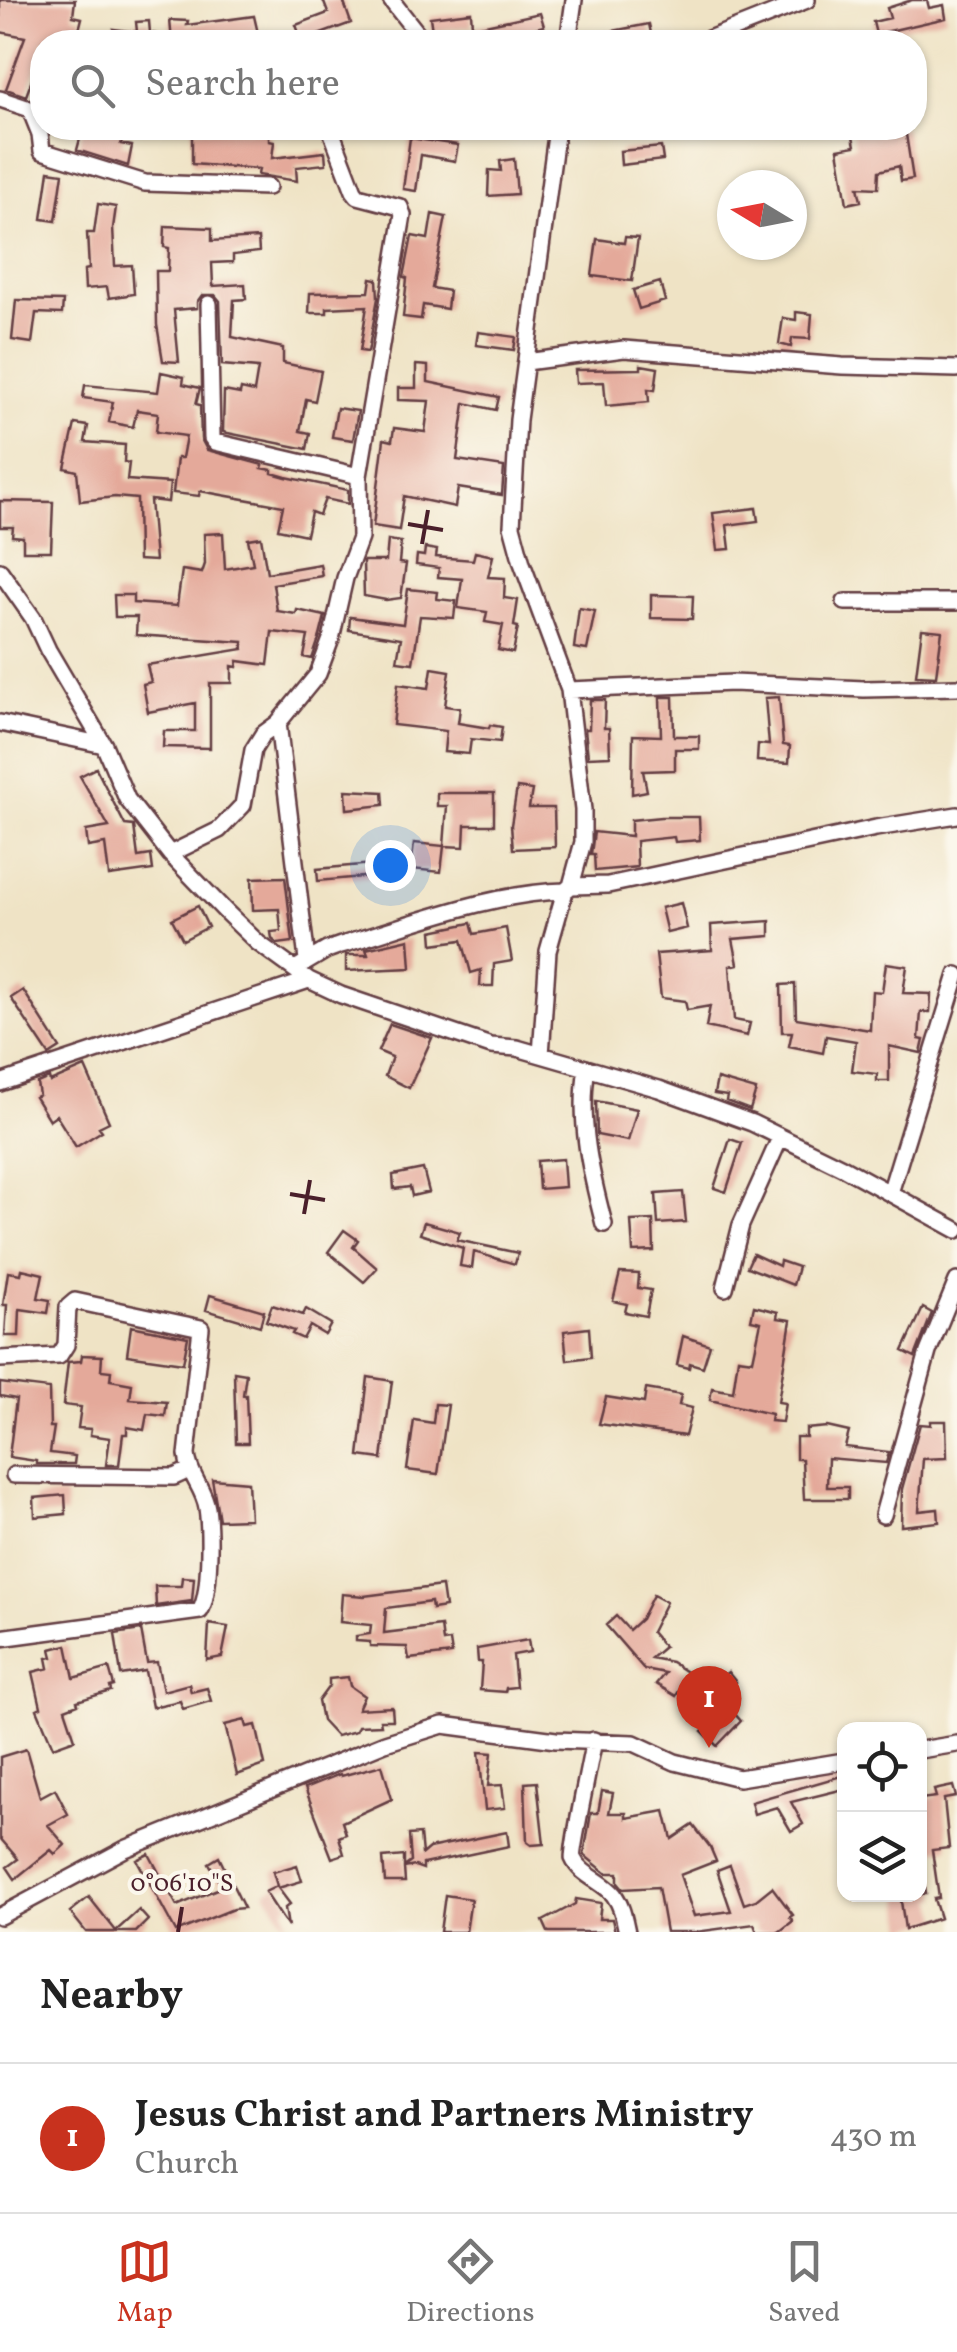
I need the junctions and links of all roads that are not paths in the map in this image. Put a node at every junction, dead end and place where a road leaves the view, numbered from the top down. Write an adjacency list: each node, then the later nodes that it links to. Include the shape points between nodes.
1 (391, 0): 4 (street)
2 (574, 0): 5 (street)
3 (807, 0): 6 (street)
4 (415, 30)
5 (570, 30)
6 (731, 30)
7 (0, 98): 8 (street)
8 (30, 109)
9 (41, 140): 12 (street, via 42,152 145,183)
10 (334, 140): 16 (street, via 354,192 400,207 403,214)
11 (555, 140): 14 (street)
12 (268, 187)
13 (209, 304): 16 (street, via 215,442)
14 (526, 362): 15 (street, via 624,349); 21 (street, via 512,526)
15 (957, 369)
16 (359, 476): 23 (street, via 360,538 331,639 318,674)
17 (0, 571): 24 (street, via 34,618)
18 (845, 602): 19 (street)
19 (957, 602)
20 (957, 687): 21 (street, via 733,682)
21 (569, 690): 27 (street, via 584,810 583,842)
22 (0, 723): 24 (street)
23 (278, 723): 26 (street, via 253,750 243,805 232,819); 28 (street)
24 (104, 745): 26 (street, via 127,799)
25 (957, 815): 27 (street)
26 (170, 854): 28 (street, via 258,944)
27 (568, 888): 28 (street, via 488,903 342,945); 31 (street, via 548,951)
28 (301, 965): 30 (street)
29 (957, 975): 35 (street)
30 (309, 980): 31 (street, via 491,1046); 33 (street)
31 (541, 1054): 32 (street)
32 (587, 1068): 34 (street); 36 (street, via 588,1164)
33 (0, 1083)
34 (780, 1138): 35 (street); 39 (street, via 742,1225)
35 (890, 1193): 37 (street)
36 (604, 1224)
37 (957, 1230)
38 (957, 1281): 43 (street, via 928,1352)
39 (725, 1288)
40 (0, 1359): 41 (street, via 59,1356 68,1307 75,1301 199,1326)
41 (189, 1470): 42 (street, via 174,1476); 44 (street, via 207,1508 206,1600 200,1611)
42 (14, 1475)
43 (883, 1515)
44 (0, 1638)
45 (594, 1740): 48 (street, via 634,1743 675,1762 739,1778); 49 (street, via 443,1726 370,1749 125,1850); 50 (street, via 574,1861 612,1892)
46 (957, 1744): 47 (street)
47 (927, 1749)
48 (837, 1762)
49 (0, 1916)
50 (627, 1932)

